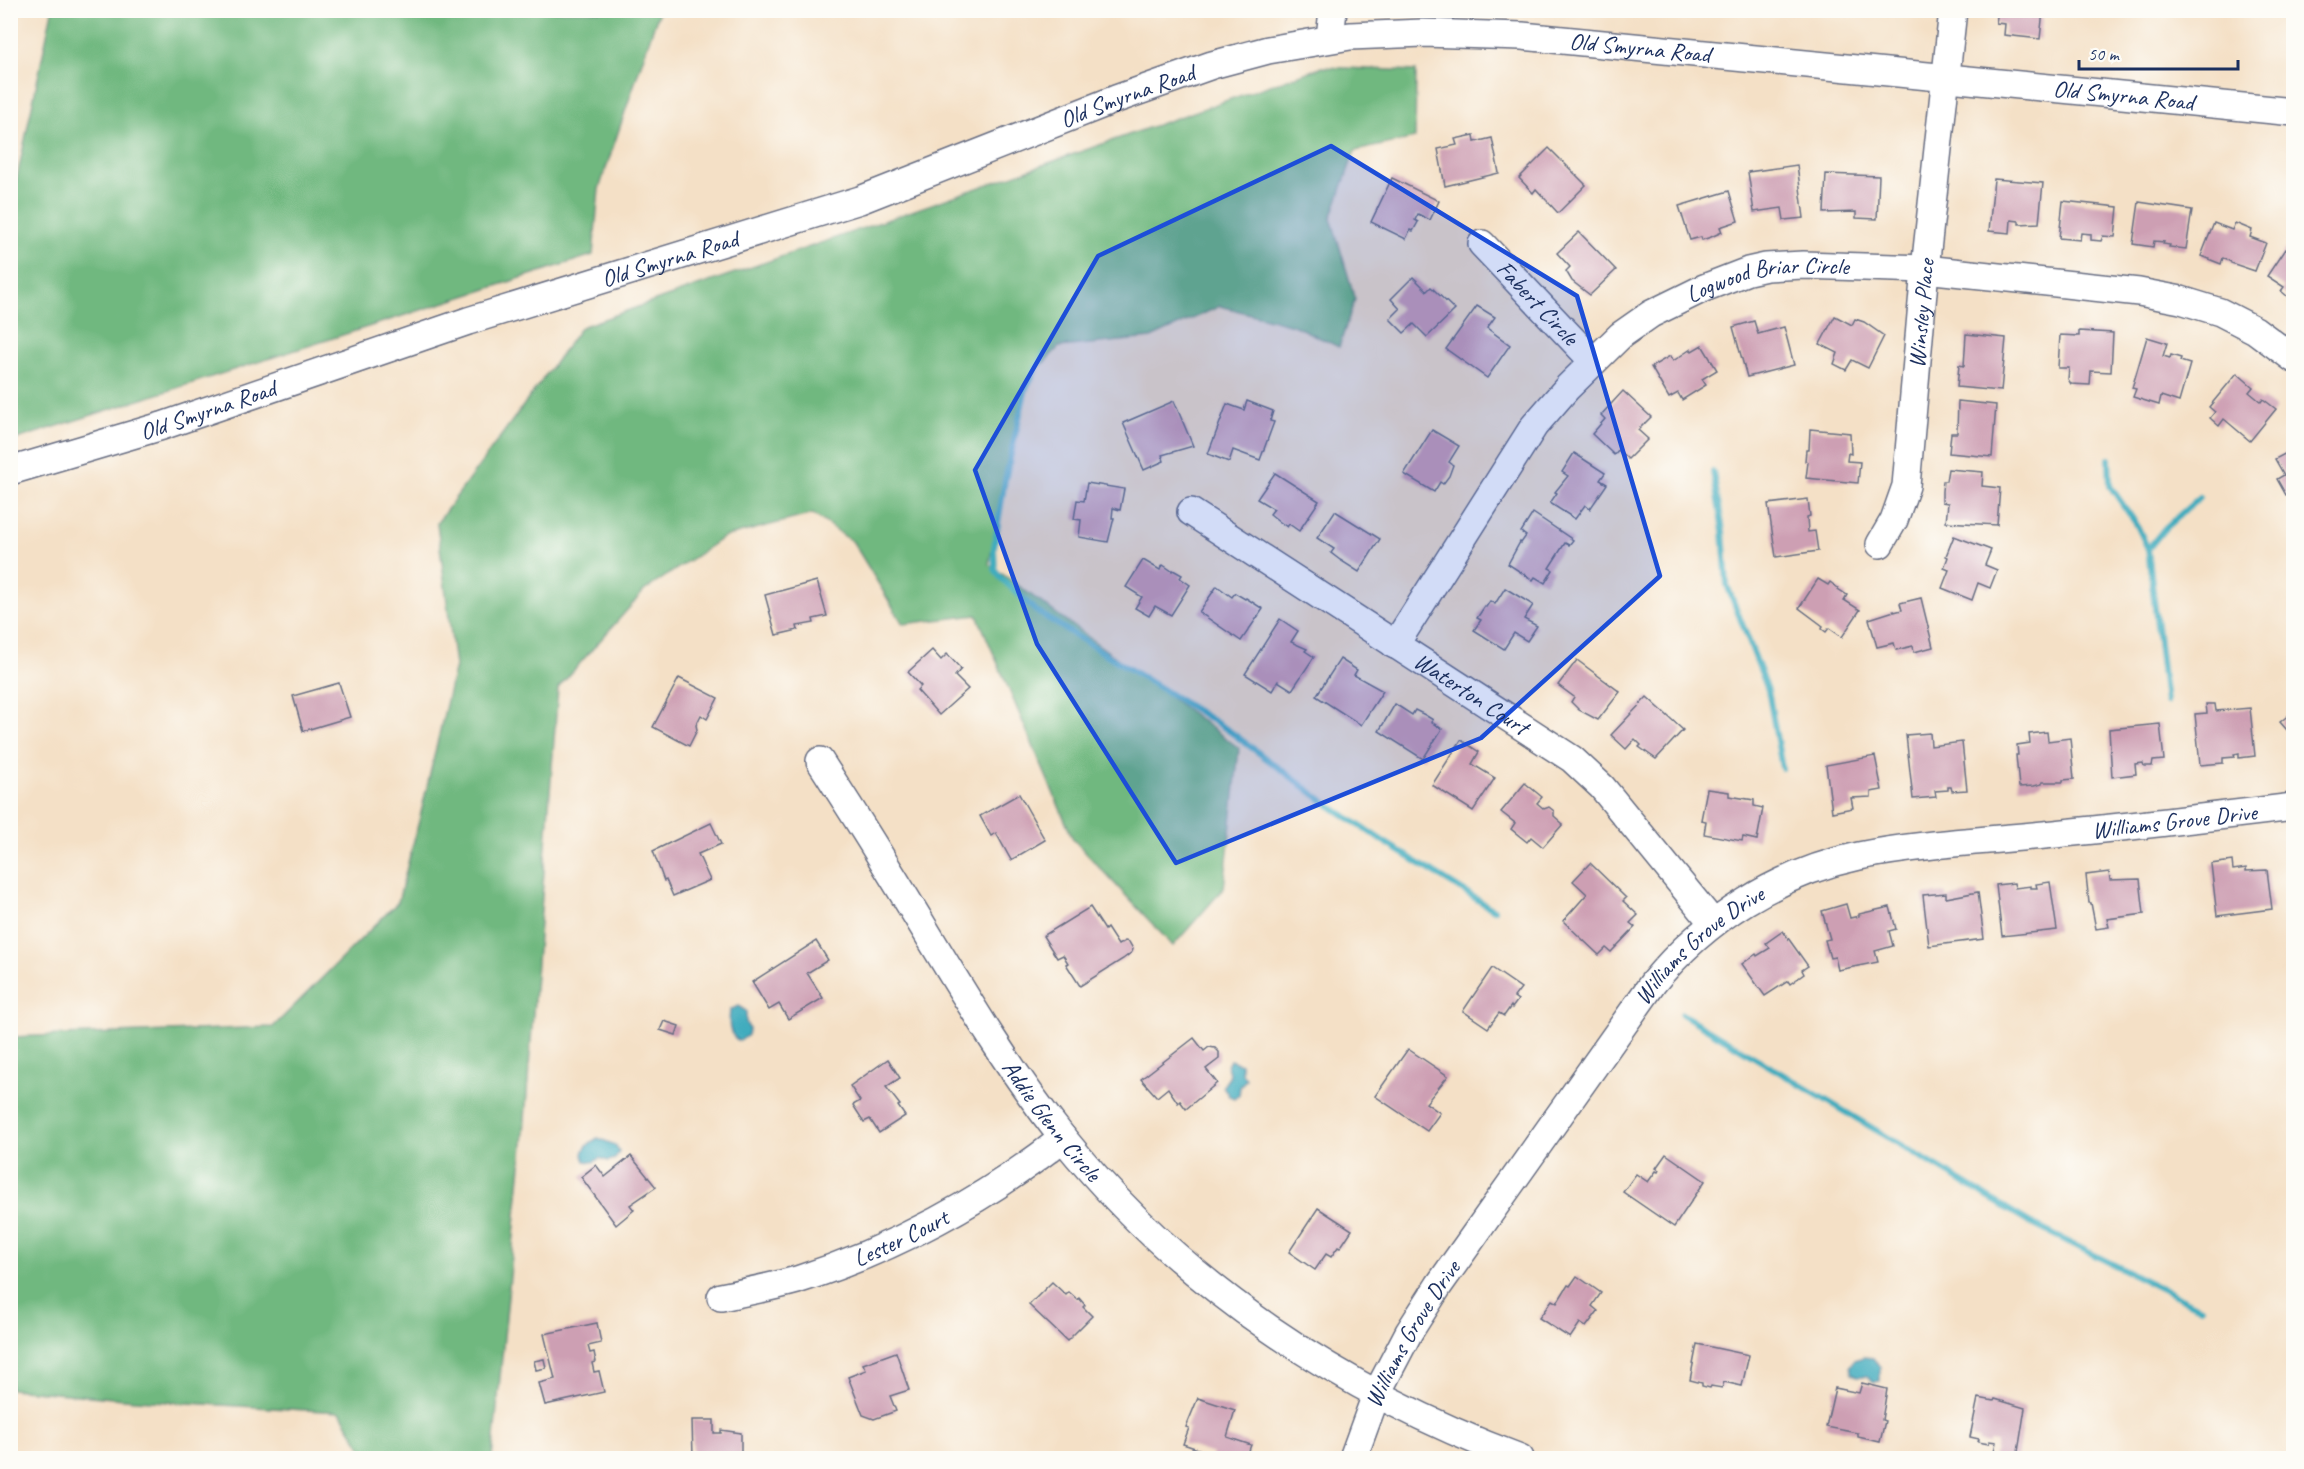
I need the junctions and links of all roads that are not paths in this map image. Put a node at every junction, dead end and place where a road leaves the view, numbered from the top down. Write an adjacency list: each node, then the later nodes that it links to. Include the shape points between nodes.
1 (1333, 10): 3 (street)
2 (1953, 10): 4 (street, Winsley Place)
3 (1330, 38): 4 (street, Old Smyrna Road, via 1423,33 1511,35); 10 (street, Old Smyrna Road, via 1247,55 1187,73 860,200 468,321 162,426)
4 (1945, 78): 5 (street, Old Smyrna Road); 7 (street, Winsley Place)
5 (2294, 112)
6 (1482, 244): 9 (street, Fabert Circle)
7 (1925, 269): 8 (street, Logwood Briar Circle, via 2172,298 2238,320); 9 (street, Logwood Briar Circle, via 1782,265 1748,271 1651,314); 12 (street, Winsley Place, via 1906,486)
8 (2294, 359)
9 (1593, 362): 13 (street, Logwood Briar Circle, via 1534,426)
10 (10, 471)
11 (1191, 512): 13 (street, Waterton Court)
12 (1880, 544)
13 (1395, 645): 16 (street, Waterton Court, via 1572,759 1602,787)
14 (820, 761): 17 (street, Addie Glenn Circle, via 989,1032)
15 (2294, 807): 16 (street, Williams Grove Drive, via 1858,856 1782,882)
16 (1713, 922): 19 (street, Williams Grove Drive, via 1681,951 1639,1002 1439,1285)
17 (1063, 1138): 18 (street, Lester Court, via 989,1191 904,1237 795,1280); 19 (street, Addie Glenn Circle, via 1145,1226 1225,1297 1282,1339)
18 (721, 1297)
19 (1376, 1395): 20 (street, Williams Grove Drive); 21 (street, Addie Glenn Circle, via 1457,1434)
20 (1353, 1458)
21 (1520, 1458)

